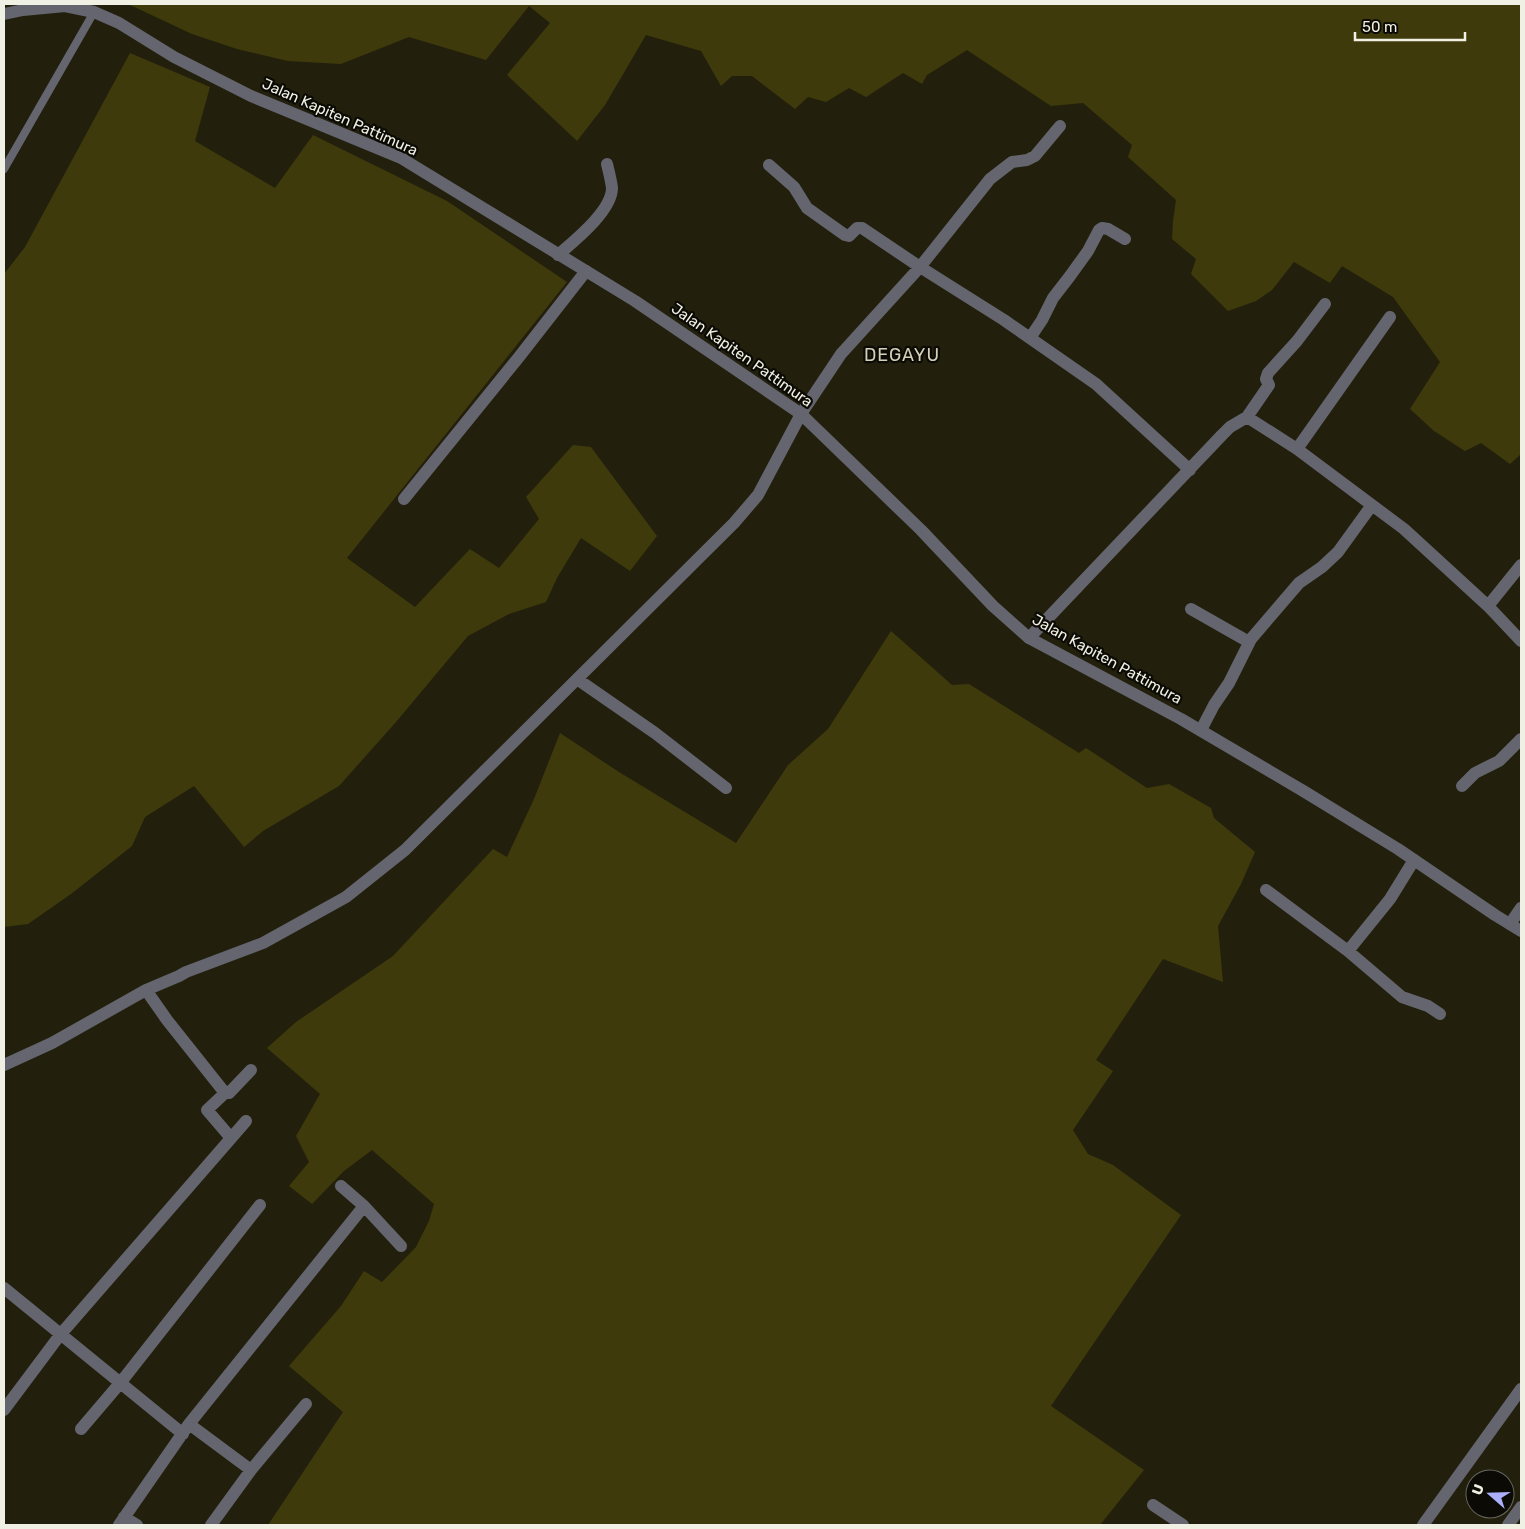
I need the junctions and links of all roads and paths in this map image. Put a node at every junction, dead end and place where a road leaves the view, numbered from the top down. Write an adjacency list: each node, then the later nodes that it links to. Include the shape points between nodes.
1 (94, 12): 2 (street, Jalan Kapiten Pattimura, via 65,6); 6 (lane); 8 (street, Jalan Kapiten Pattimura, via 250,96 401,158)
2 (4, 14)
3 (1060, 126): 9 (street, via 1035,156 1012,162 990,179)
4 (607, 164): 8 (street, via 610,196 591,224)
5 (769, 165): 9 (street, via 796,190 806,208 845,235 862,228)
6 (4, 169)
7 (1125, 239): 13 (street, via 1108,229 1099,230)
8 (558, 255): 10 (street, Jalan Kapiten Pattimura)
9 (920, 267): 13 (street); 14 (street, via 841,354)
10 (586, 271): 14 (street, Jalan Kapiten Pattimura, via 635,300); 18 (street)
11 (1325, 304): 15 (street, via 1268,373 1269,385)
12 (1390, 317): 16 (street)
13 (1030, 338): 17 (street, via 1096,384)
14 (802, 414): 23 (street, Jalan Kapiten Pattimura, via 993,606); 26 (street, via 758,495)
15 (1247, 417): 16 (street); 17 (street, via 1230,427)
16 (1297, 449): 19 (street)
17 (1190, 470): 23 (street)
18 (404, 499)
19 (1372, 505): 21 (street, via 1404,529); 25 (street, via 1338,552 1299,583)
20 (1521, 565): 21 (street)
21 (1488, 606): 24 (street)
22 (1192, 609): 25 (street)
23 (1029, 638): 27 (street, Jalan Kapiten Pattimura)
24 (1521, 640)
25 (1249, 642): 27 (street)
26 (577, 679): 30 (street); 37 (street, via 405,850 346,897 263,943)
27 (1201, 730): 31 (street, Jalan Kapiten Pattimura)
28 (1521, 739): 29 (street, via 1499,761 1475,773)
29 (1462, 786)
30 (726, 788)
31 (1414, 860): 34 (street, Jalan Kapiten Pattimura); 36 (street, via 1390,899)
32 (1266, 890): 36 (street)
33 (1521, 908): 34 (street)
34 (1510, 924): 35 (street, Jalan Kapiten Pattimura)
35 (1521, 931)
36 (1348, 951): 38 (street, via 1397,994 1431,1007)
37 (146, 990): 39 (street, via 52,1043); 41 (street)
38 (1440, 1014)
39 (4, 1065)
40 (251, 1070): 41 (street, via 229,1093)
41 (225, 1093): 43 (street, via 207,1110)
42 (246, 1121): 43 (street)
43 (231, 1138): 49 (street)
44 (341, 1186): 46 (street)
45 (260, 1205): 50 (street)
46 (364, 1206): 47 (street); 55 (street)
47 (401, 1246)
48 (4, 1288): 49 (street)
49 (60, 1334): 50 (street); 53 (street)
50 (121, 1382): 54 (street); 55 (street)
51 (1521, 1389): 63 (street)
52 (306, 1404): 56 (street)
53 (4, 1410)
54 (81, 1429)
55 (186, 1429): 56 (street); 59 (street)
56 (251, 1470): 61 (street)
57 (1152, 1506): 62 (street)
58 (1521, 1507): 64 (street)
59 (121, 1521): 60 (street)
60 (136, 1525)
61 (211, 1525)
62 (1183, 1525)
63 (1423, 1525)
64 (1508, 1525)

